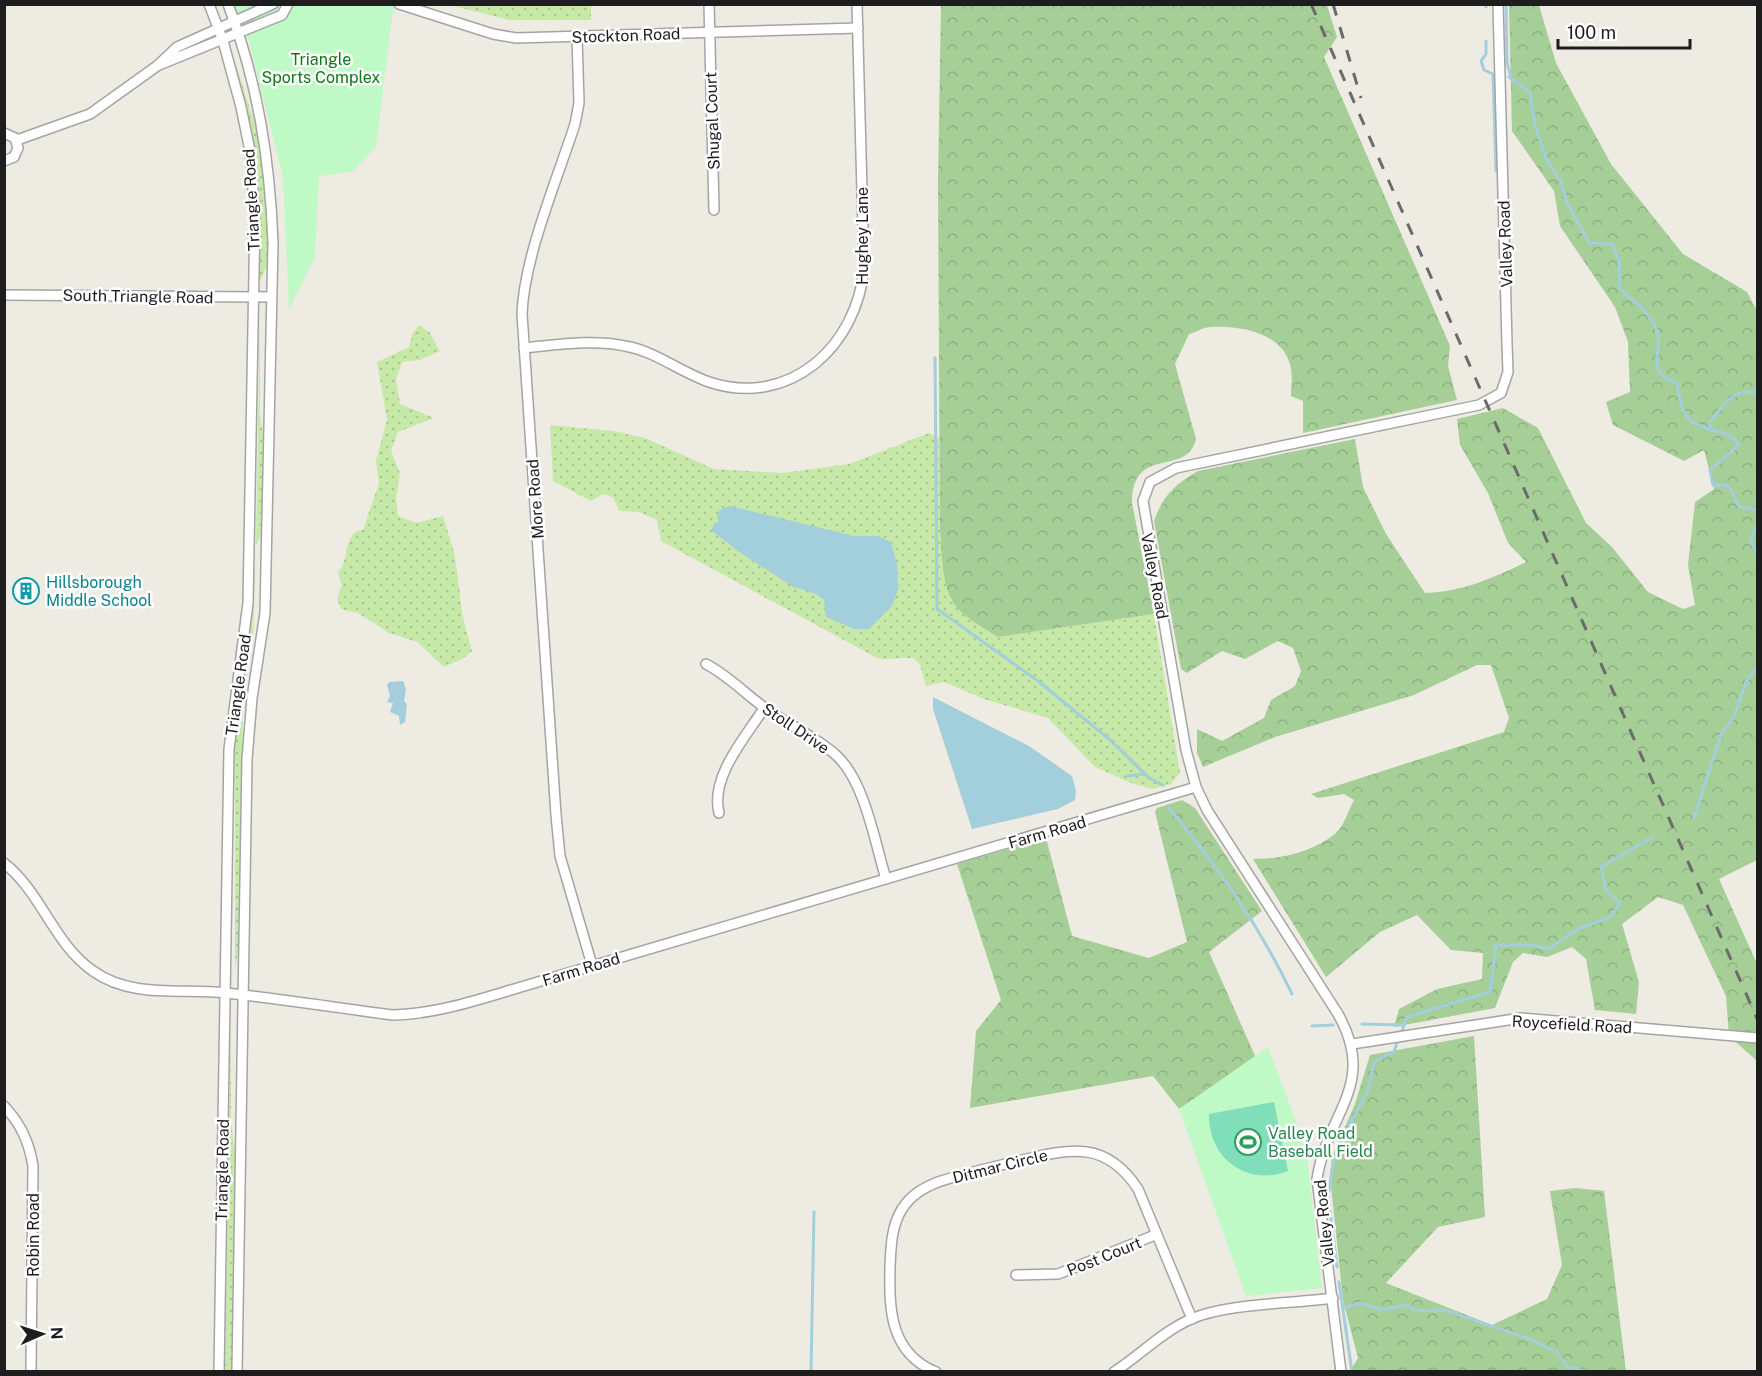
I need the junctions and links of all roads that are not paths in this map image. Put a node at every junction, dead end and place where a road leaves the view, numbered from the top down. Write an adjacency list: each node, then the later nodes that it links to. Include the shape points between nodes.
1 (209, 4): 10 (street, Triangle Road)
2 (228, 4): 9 (street, Triangle Road)
3 (273, 4): 9 (street)
4 (288, 4): 12 (street, via 282,15)
5 (399, 4): 14 (street, Stockton Road, via 493,34 516,38)
6 (709, 4): 13 (street, Shugal Court)
7 (857, 4): 11 (street, Hughey Lane)
8 (1498, 4): 27 (street, Valley Road, via 1508,344 1508,372 1501,393 1479,405 1176,468 1155,477 1144,494 1144,513 1186,750)
9 (234, 21): 10 (street); 12 (street, Triangle Road)
10 (218, 27): 15 (street, Triangle Road); 16 (street, via 177,47)
11 (858, 28): 13 (street, Stockton Road); 24 (street, Hughey Lane, via 863,279 854,316 831,350 798,374 776,383 735,387 707,381 628,346)
12 (239, 33): 15 (street); 23 (street, Triangle Road, via 256,91 267,151)
13 (710, 33): 14 (street, Stockton Road); 20 (street, Shugal Court)
14 (577, 36): 24 (street, More Road, via 579,103 528,273 523,296)
15 (223, 41): 16 (street); 22 (street, Triangle Road, via 250,151 255,216)
16 (157, 66): 18 (street, via 90,114)
17 (4, 133): 18 (street)
18 (17, 140): 19 (street, via 17,153)
19 (4, 161)
20 (714, 210)
21 (4, 294): 22 (street, South Triangle Road)
22 (254, 297): 23 (street, South Triangle Road); 32 (street, Triangle Road, via 248,603 229,749)
23 (272, 297): 33 (street, Triangle Road, via 266,602 248,728)
24 (524, 348): 31 (street, More Road, via 560,856)
25 (706, 664): 26 (street, Stoll Drive, via 727,675)
26 (764, 708): 28 (street, via 721,780); 30 (street, Stoll Drive, via 815,739 846,766 860,792)
27 (1196, 787): 30 (street, Farm Road); 35 (street, Valley Road, via 1216,825 1338,1014)
28 (719, 813)
29 (4, 863): 32 (street, Farm Road, via 31,892 61,941 94,972 137,989)
30 (886, 879): 31 (street, Farm Road)
31 (592, 965): 33 (street, Farm Road, via 431,1012 409,1014)
32 (224, 993): 33 (street, Farm Road); 42 (street, Triangle Road)
33 (242, 995): 43 (street, Triangle Road)
34 (1758, 1038): 35 (street, Roycefield Road, via 1521,1018)
35 (1352, 1044): 39 (street, Valley Road, via 1355,1060 1350,1088 1324,1149 1317,1179)
36 (4, 1106): 41 (street, Robin Road, via 19,1123 33,1166)
37 (1155, 1235): 38 (street, Post Court, via 1058,1274); 40 (street, Ditmar Circle); 44 (street, Ditmar Circle, via 1130,1176 1106,1157 1090,1151 1053,1153 957,1176 922,1189 906,1203 894,1227 890,1302 892,1325 901,1344 913,1358)
38 (1016, 1275)
39 (1333, 1298): 40 (street, via 1220,1311); 46 (street, Valley Road)
40 (1192, 1319): 45 (street)
41 (32, 1371)
42 (219, 1371)
43 (237, 1371)
44 (936, 1371)
45 (1114, 1371)
46 (1341, 1371)

